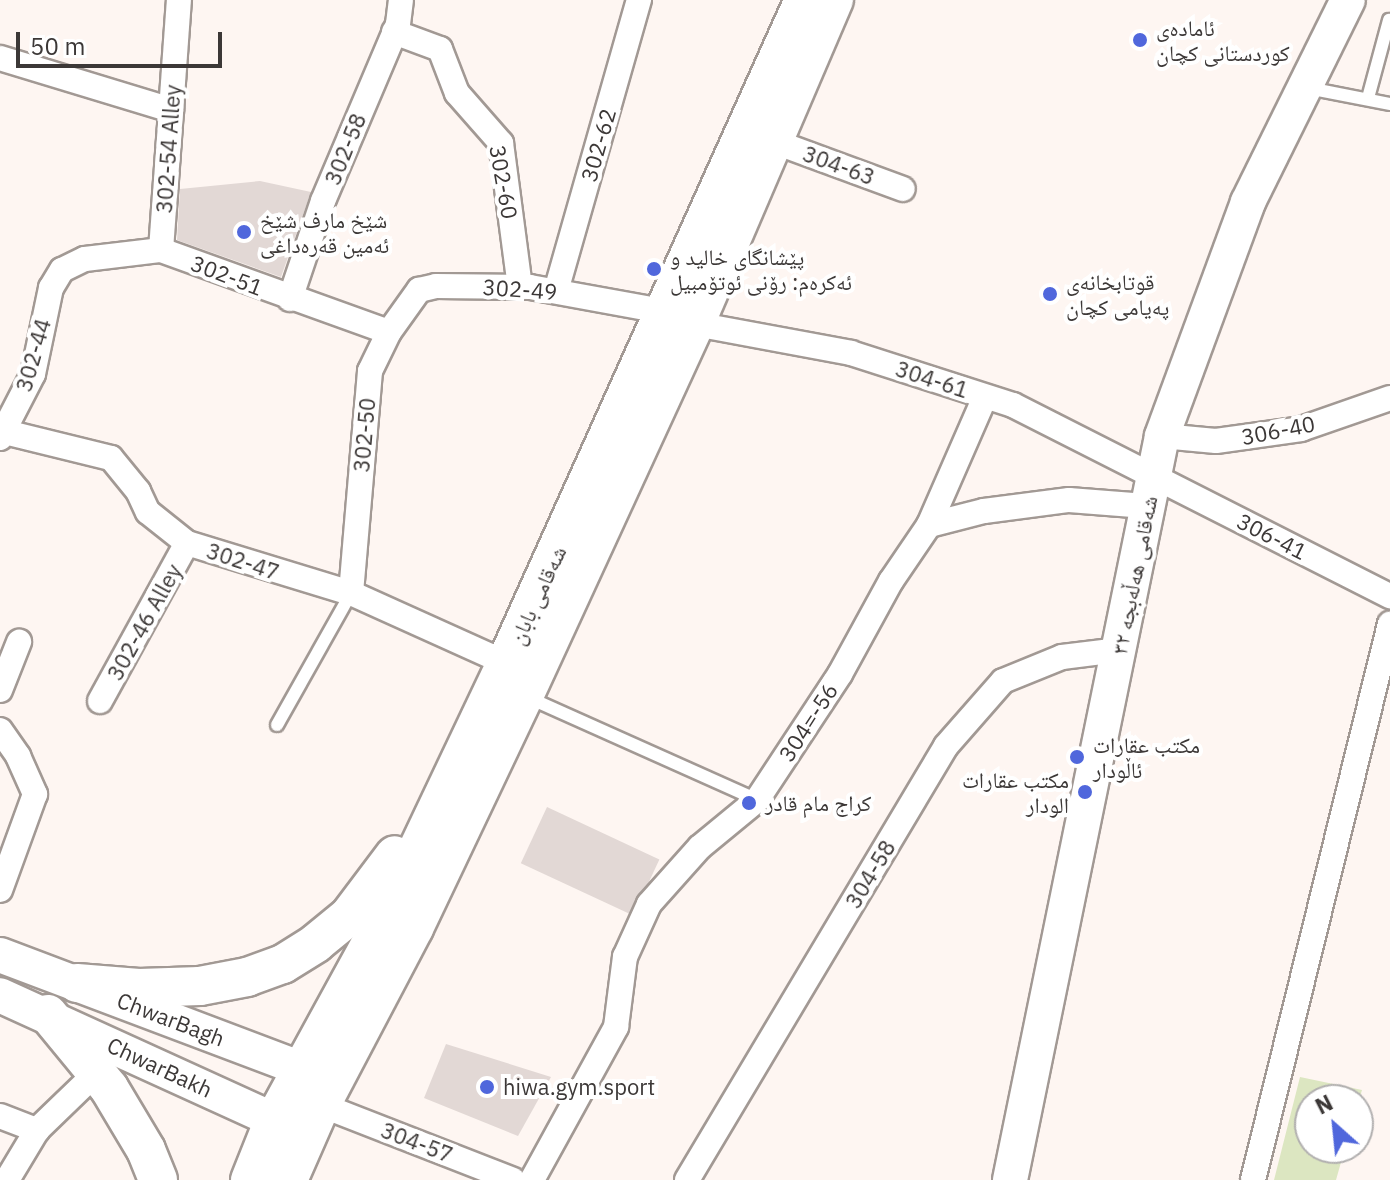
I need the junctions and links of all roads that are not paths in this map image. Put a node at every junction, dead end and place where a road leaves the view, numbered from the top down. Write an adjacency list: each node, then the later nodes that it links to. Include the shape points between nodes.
1 (179, 0): 13 (street, 302-54 Alley)
2 (401, 0): 8 (street, 302-58)
3 (639, 0): 20 (street, 302-62)
4 (804, 0): 22 (main road, شەقامی بابان)
5 (834, 0): 14 (main road)
6 (1348, 0): 10 (street, شەقامی هەڵەبجە ٣٢)
7 (1389, 20): 11 (lane)
8 (394, 32): 18 (street, 302-60, via 440,49 457,93 501,143); 21 (street, 302-58, via 323,201)
9 (0, 58): 13 (street)
10 (1305, 87): 11 (lane); 27 (street, شەقامی هەڵەبجە ٣٢, via 1248,202)
11 (1368, 98): 12 (lane)
12 (1390, 104)
13 (171, 110): 16 (street, 302-54 Alley)
14 (775, 142): 15 (street, 304-63); 22 (main road)
15 (903, 189)
16 (161, 250): 17 (street, 302-51, via 85,259); 21 (street, 302-51)
17 (62, 270): 26 (street, 302-44, via 51,288 33,374)
18 (520, 287): 19 (street, 302-49); 20 (street, 302-49)
19 (419, 290): 23 (street, 302-50)
20 (556, 291): 22 (street, 302-49, via 620,300)
21 (290, 299): 23 (street, 302-51)
22 (681, 318): 24 (street, 304-61, via 851,353); 36 (main road, شەقامی بابان); 38 (main road)
23 (389, 332): 31 (street, 302-50, via 370,371)
24 (985, 397): 28 (street, 304-61, via 1013,405); 29 (street, 304=-56)
25 (1390, 398): 27 (street, 306-40, via 1301,429 1216,441)
26 (3, 435): 30 (street, 302-47, via 111,458 148,512)
27 (1162, 436): 28 (street, شەقامی هەڵەبجە ٣٢)
28 (1150, 491): 29 (street, via 984,511); 32 (street, 306-41); 35 (street, شەقامی هەڵەبجە ٣٢)
29 (929, 525): 43 (street, 304=-56)
30 (187, 543): 31 (street, 302-47); 39 (street, 302-46 Alley)
31 (351, 593): 36 (street, 302-47); 41 (lane)
32 (1390, 596)
33 (1390, 624): 63 (street)
34 (19, 642): 37 (street)
35 (1118, 650): 61 (street, 304-58, via 1062,657 1003,681 946,746); 62 (street, شەقامی هەڵەبجە ٣٢)
36 (506, 663): 40 (main road, شەقامی بابان)
37 (0, 690)
38 (524, 696): 43 (lane); 51 (main road, via 414,928)
39 (100, 701)
40 (487, 701): 46 (main road, via 390,863 349,916 316,943 283,964 226,982 159,988); 49 (main road, شەقامی بابان, via 387,914)
41 (277, 725)
42 (0, 730): 44 (street, via 35,794)
43 (757, 800): 60 (street, 304=-56, via 700,847 649,904 625,957 616,1027)
44 (0, 890)
45 (0, 955): 46 (street, ChwarBagh)
46 (77, 983): 49 (street, ChwarBagh)
47 (0, 995): 48 (street, ChwarBakh)
48 (48, 1014): 50 (main road); 53 (street, ChwarBakh)
49 (302, 1069): 51 (street, via 315,1084); 53 (main road, شەقامی بابان)
50 (97, 1072): 54 (street); 56 (main road, via 132,1125)
51 (321, 1105): 53 (street, via 298,1118); 58 (main road); 59 (street, 304-57)
52 (0, 1116): 54 (street)
53 (274, 1120): 57 (main road, شەقامی بابان)
54 (37, 1130): 55 (street)
55 (7, 1180)
56 (158, 1180)
57 (250, 1180)
58 (288, 1180)
59 (513, 1180)
60 (532, 1180)
61 (687, 1180)
62 (1010, 1180)
63 (1253, 1180)

